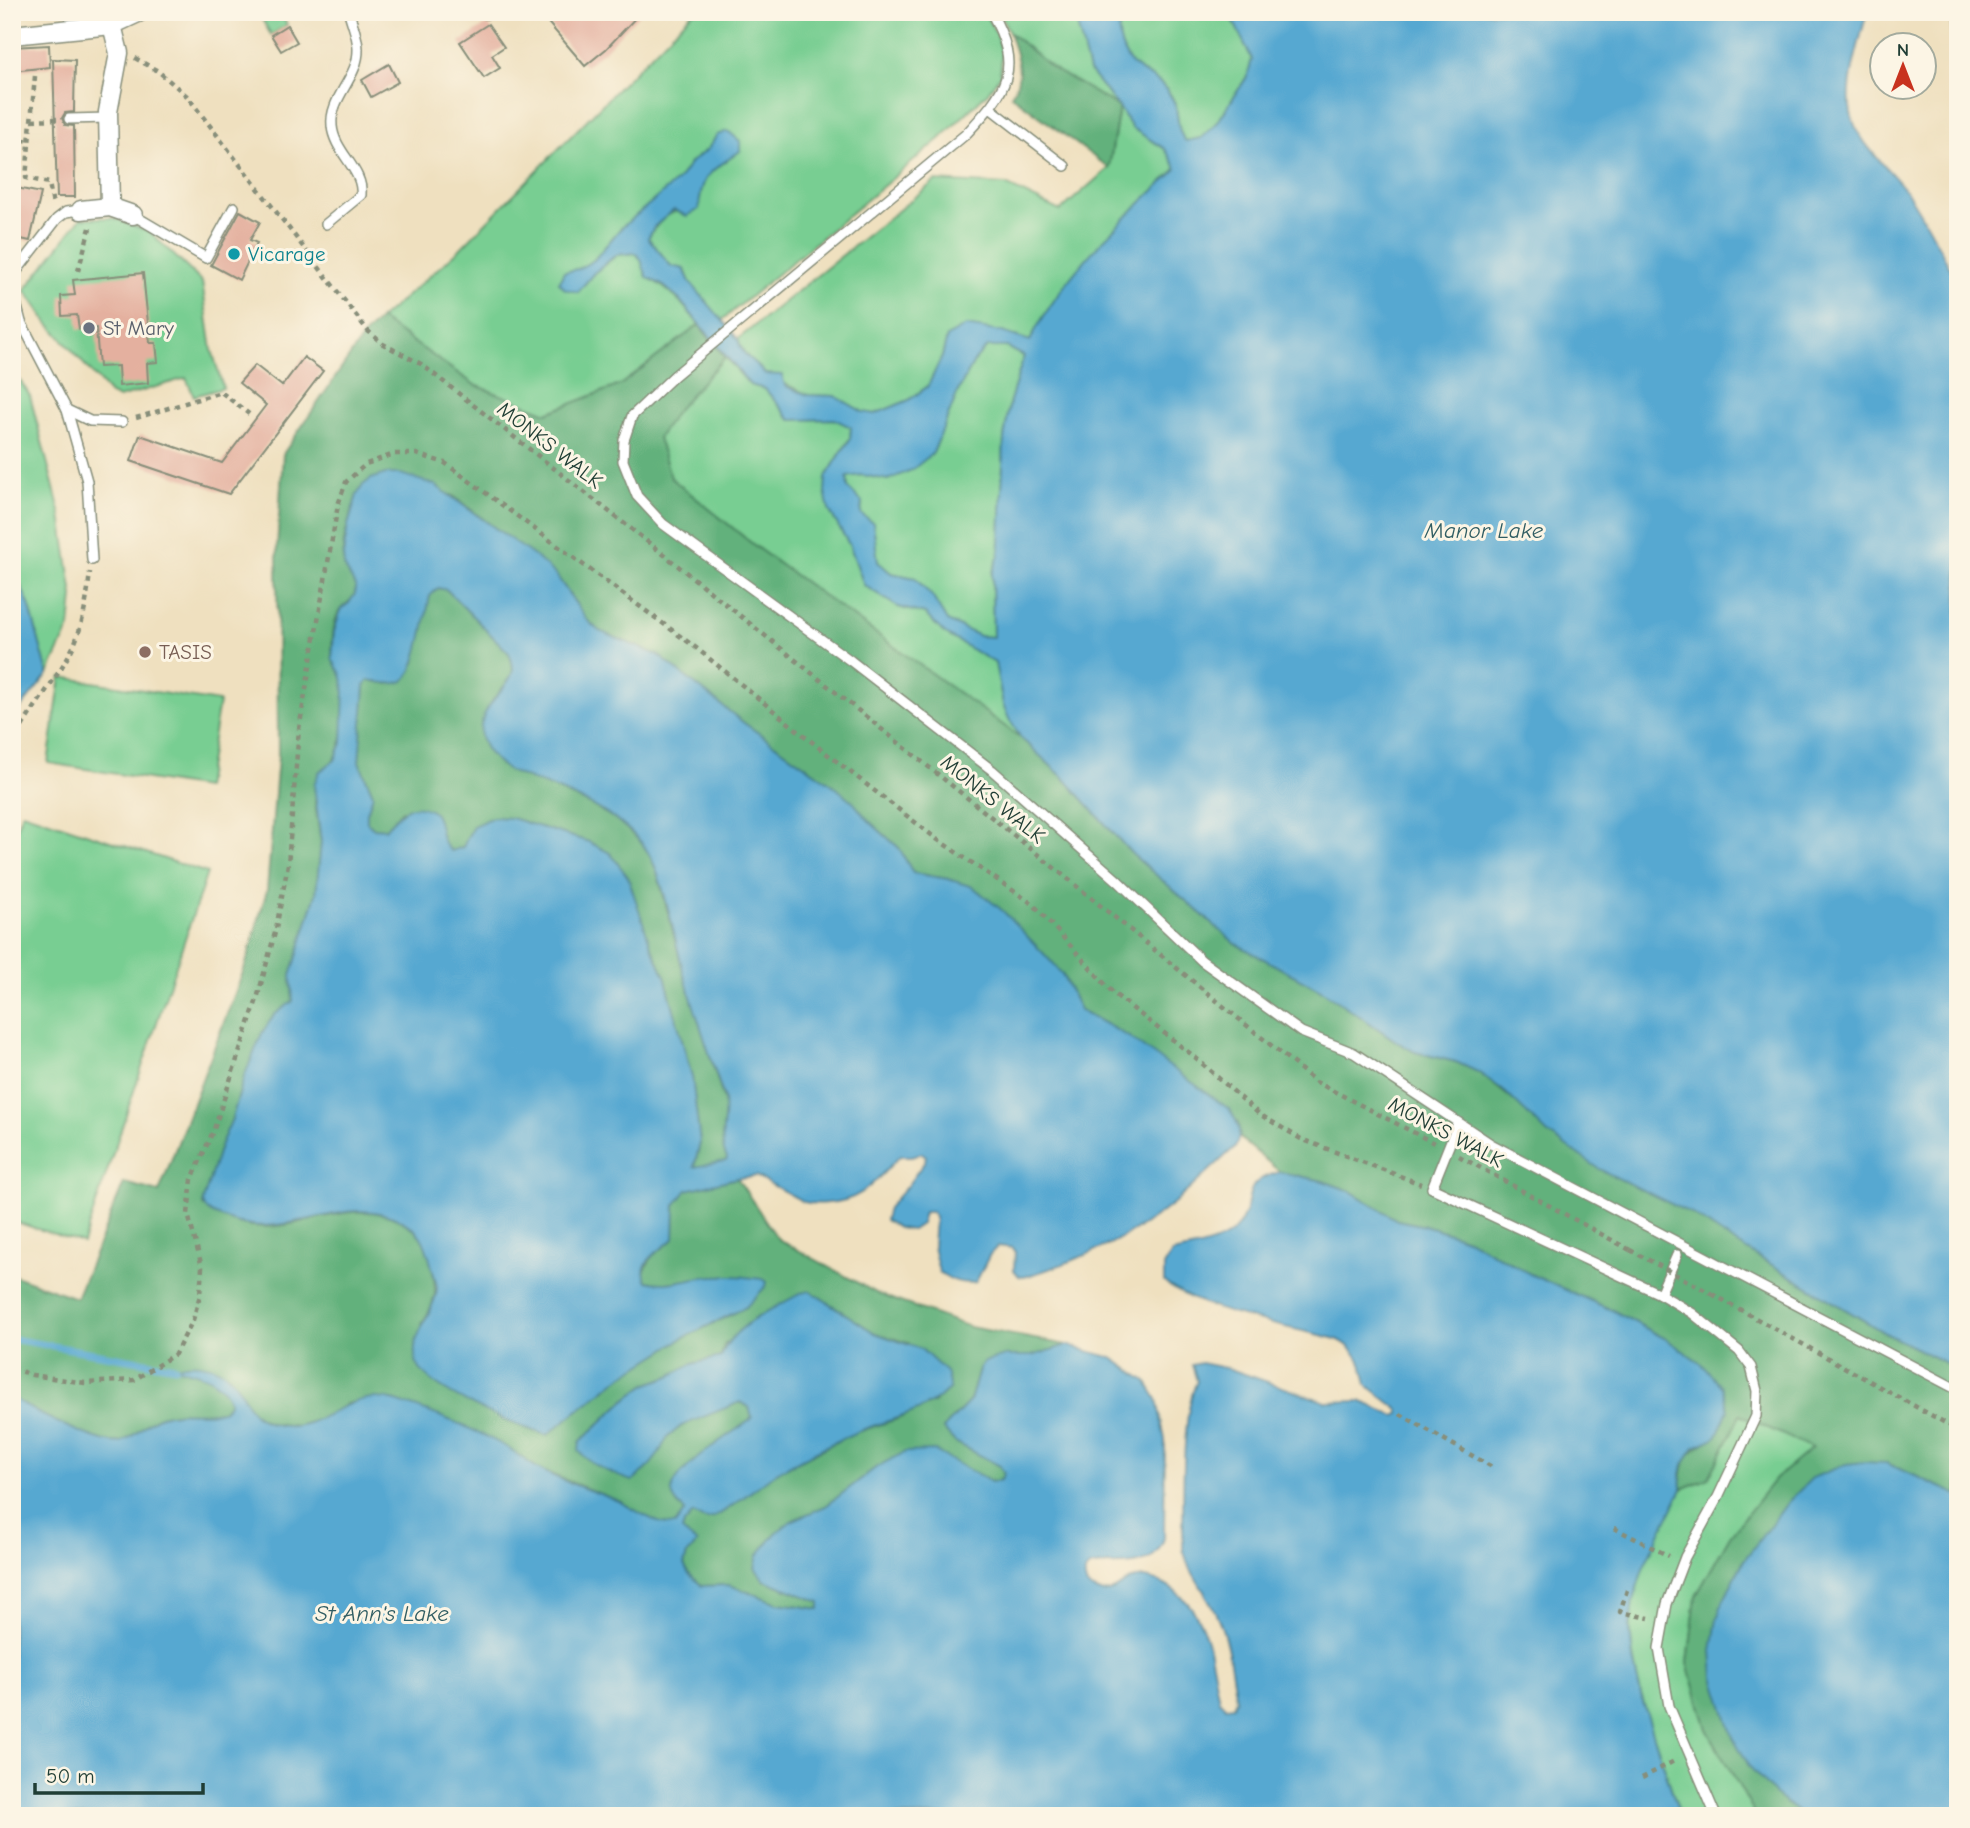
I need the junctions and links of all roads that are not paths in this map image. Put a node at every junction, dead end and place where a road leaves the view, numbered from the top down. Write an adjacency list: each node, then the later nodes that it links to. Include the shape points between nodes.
1 (140, 12): 4 (street)
2 (349, 12): 13 (lane, via 358,51 331,125 362,186 361,195)
3 (991, 12): 6 (lane, via 1002,31 1008,75)
4 (112, 24): 5 (street); 7 (street, via 119,53)
5 (12, 36)
6 (990, 108): 9 (lane); 19 (lane, via 966,134 700,354 632,416 623,461 636,496 663,524 992,769 1202,961 1301,1032 1354,1053)
7 (108, 117): 8 (lane); 11 (street)
8 (69, 119)
9 (1065, 166)
10 (234, 207): 12 (lane, via 206,258)
11 (96, 208): 12 (street); 14 (lane, via 66,212 57,219)
12 (133, 215)
13 (326, 223)
14 (12, 276)
15 (12, 288): 16 (lane, via 20,322)
16 (67, 410): 17 (lane, via 90,421); 18 (lane, via 87,481)
17 (121, 422)
18 (92, 560)
19 (1458, 1122): 21 (lane, via 1432,1188); 22 (lane, via 1490,1144)
20 (1677, 1255): 21 (lane)
21 (1660, 1294): 23 (lane, via 1739,1351 1751,1367 1757,1391 1756,1416 1682,1563 1667,1604 1659,1648 1669,1706)
22 (1958, 1390)
23 (1716, 1816)

